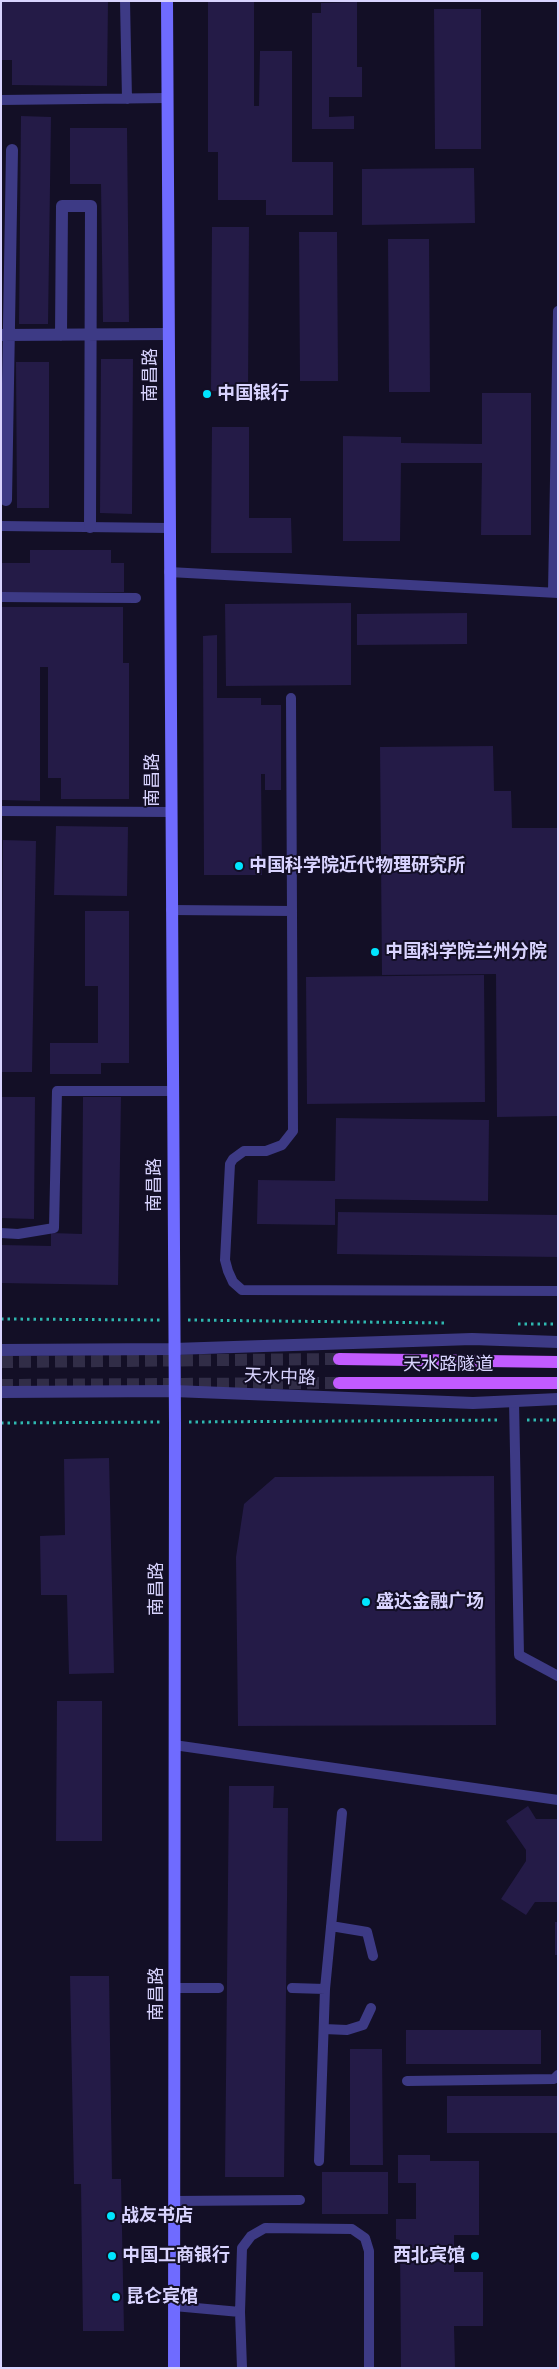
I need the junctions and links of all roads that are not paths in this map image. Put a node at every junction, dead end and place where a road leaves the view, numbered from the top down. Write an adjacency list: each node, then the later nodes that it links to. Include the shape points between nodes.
1 (125, 1): 4 (lane)
2 (167, 1): 3 (main road, 南昌路)
3 (167, 98): 4 (lane); 8 (main road, 南昌路)
4 (127, 99): 5 (lane)
5 (1, 100)
6 (12, 150): 9 (street)
7 (558, 311): 17 (lane)
8 (168, 334): 11 (street); 15 (main road, 南昌路)
9 (5, 335): 10 (street); 12 (street)
10 (61, 335): 11 (street); 11 (street, via 62,206 91,206)
11 (91, 335): 14 (street)
12 (6, 500)
13 (1, 526): 14 (lane)
14 (90, 527): 15 (lane)
15 (169, 528): 16 (main road, 南昌路)
16 (169, 572): 17 (lane); 22 (main road, 南昌路)
17 (556, 593)
18 (1, 597): 19 (lane)
19 (136, 598)
20 (290, 698): 24 (lane)
21 (1, 811): 22 (lane)
22 (171, 812): 23 (main road, 南昌路)
23 (171, 910): 24 (lane); 25 (main road, 南昌路)
24 (292, 911): 27 (lane, via 293,1131 282,1145 266,1151 244,1151 230,1164 225,1260 234,1282 242,1290)
25 (172, 1091): 26 (lane, via 57,1092 54,1228); 29 (main road, 南昌路)
26 (1, 1234)
27 (558, 1291)
28 (558, 1342): 29 (street, 天水中路, via 472,1339)
29 (174, 1349): 30 (street, 天水中路); 35 (main road, 南昌路)
30 (1, 1350)
31 (339, 1358): 32 (main road, 天水路隧道)
32 (558, 1362)
33 (339, 1383): 34 (main road, 天水路隧道)
34 (558, 1383)
35 (174, 1391): 36 (street, 天水中路); 38 (street, 天水中路, via 473,1403); 40 (main road, 南昌路)
36 (1, 1392)
37 (558, 1399): 38 (street, 天水中路)
38 (514, 1401): 39 (lane, via 519,1655)
39 (558, 1676)
40 (174, 1744): 41 (lane); 45 (main road, 南昌路)
41 (558, 1800)
42 (342, 1813): 43 (lane)
43 (331, 1926): 44 (lane, via 367,1932); 48 (lane)
44 (373, 1956)
45 (174, 1988): 46 (lane); 54 (main road, 南昌路)
46 (219, 1988)
47 (292, 1988): 48 (lane)
48 (325, 1989): 50 (lane)
49 (371, 2008): 50 (lane, via 363,2025 347,2030)
50 (324, 2028): 53 (lane)
51 (558, 2075): 52 (lane, via 554,2079)
52 (407, 2081)
53 (319, 2162)
54 (174, 2200): 55 (lane); 56 (main road, 南昌路)
55 (300, 2200)
56 (174, 2306): 57 (lane); 58 (main road, 南昌路)
57 (240, 2312): 59 (lane); 60 (lane, via 242,2248 251,2236 264,2228 352,2229 365,2238 369,2251)
58 (174, 2368)
59 (242, 2368)
60 (369, 2368)

